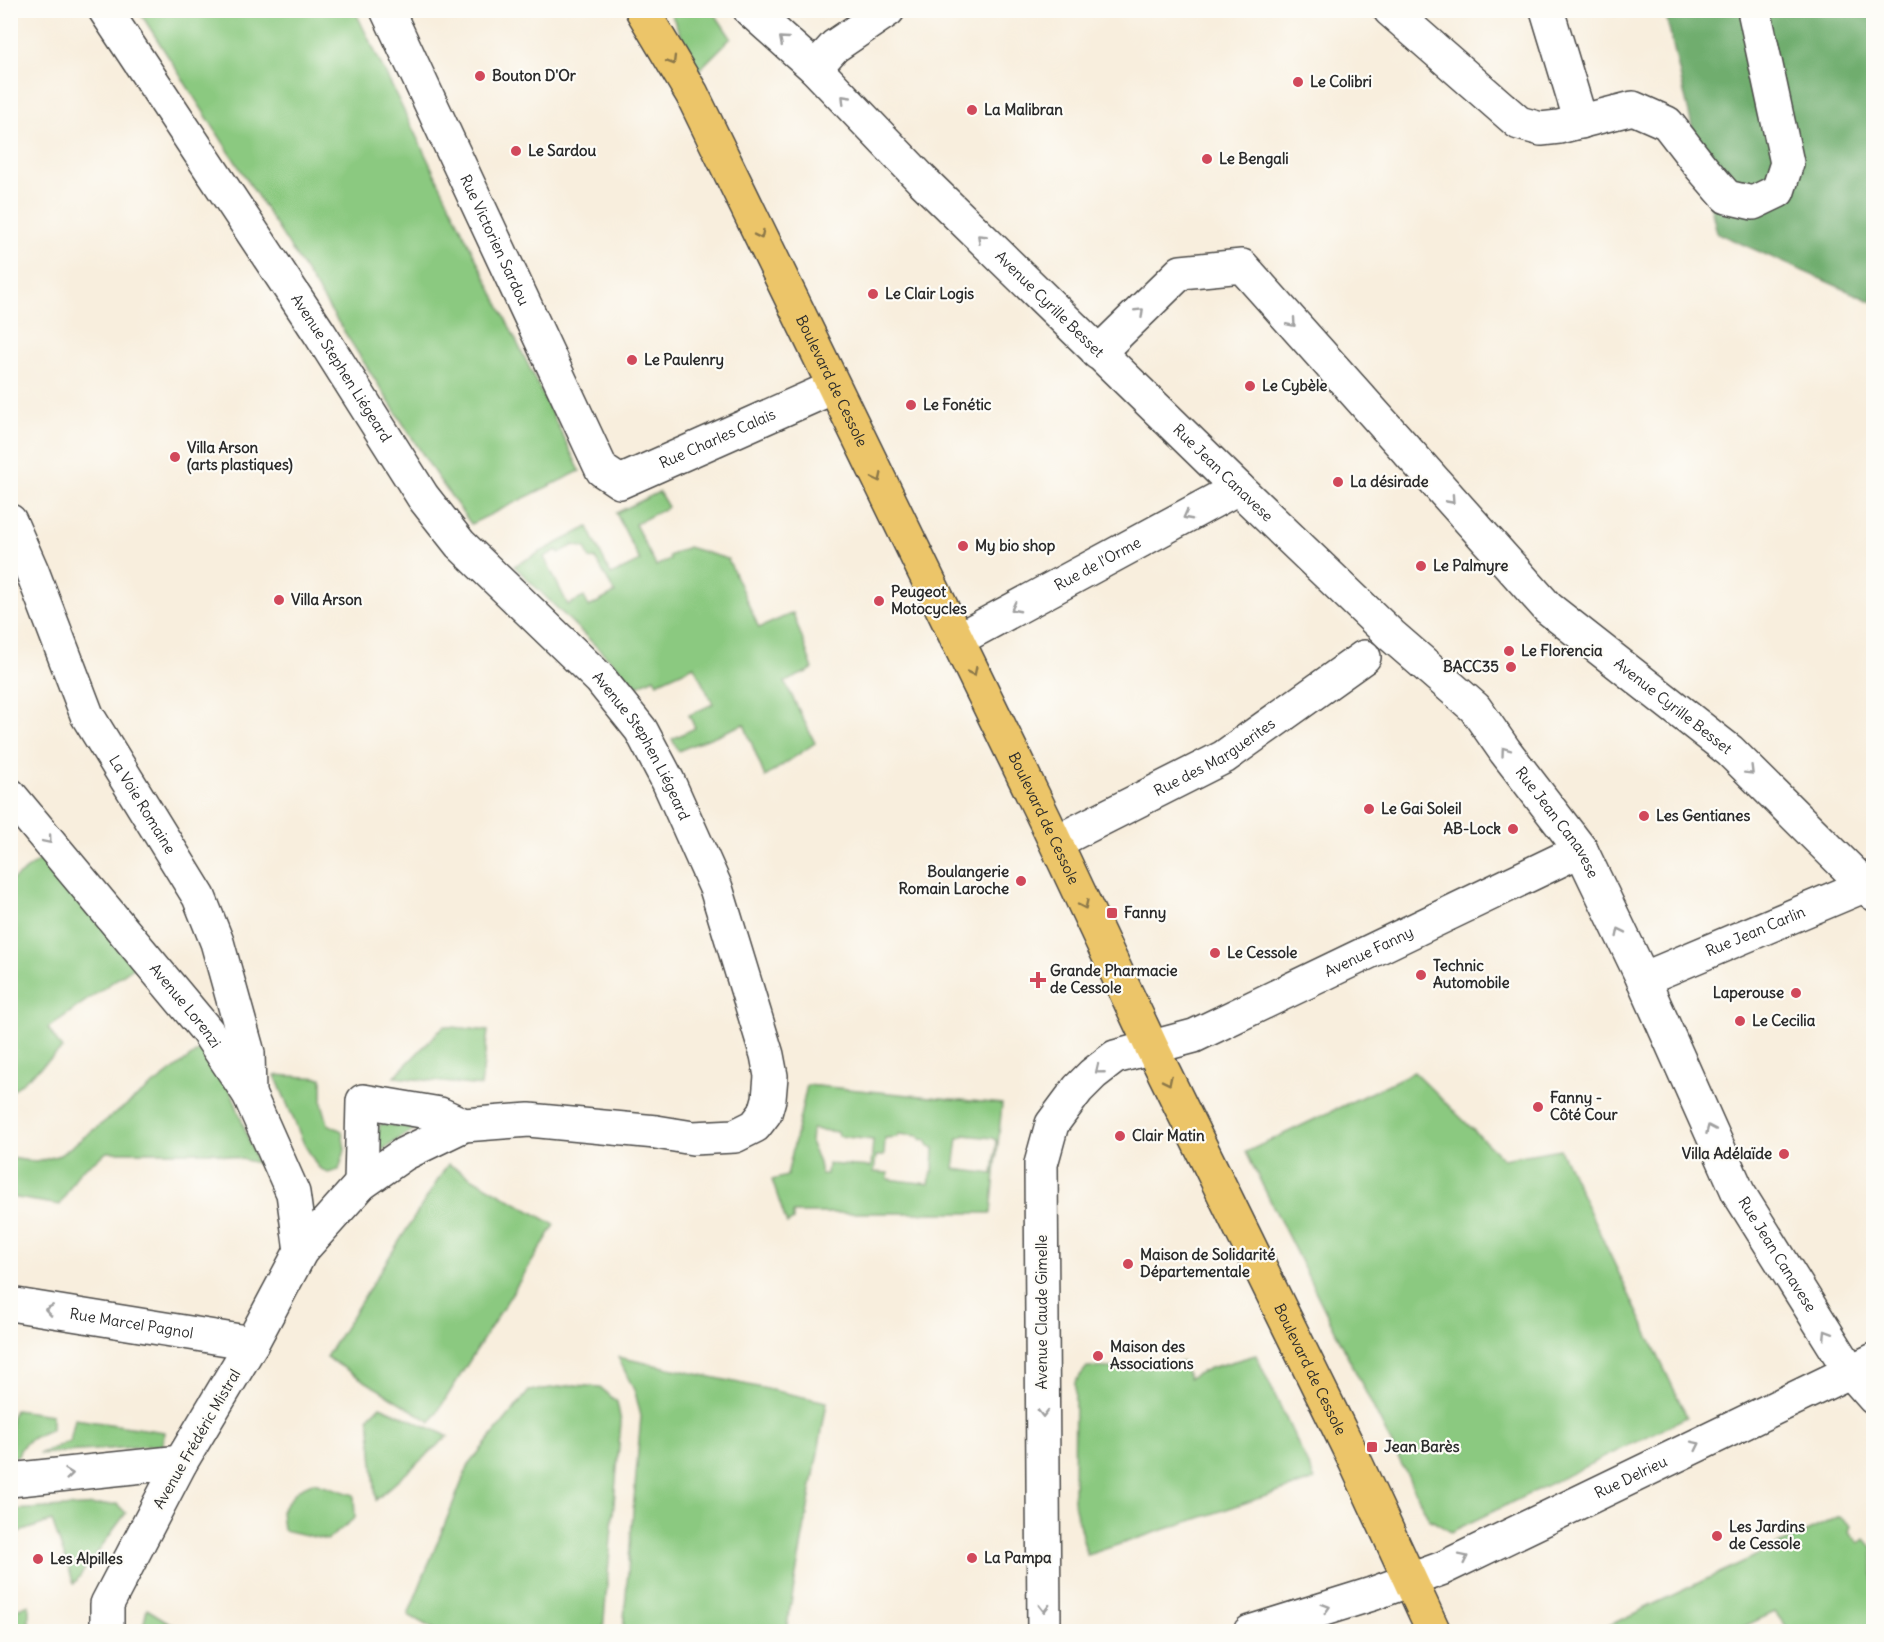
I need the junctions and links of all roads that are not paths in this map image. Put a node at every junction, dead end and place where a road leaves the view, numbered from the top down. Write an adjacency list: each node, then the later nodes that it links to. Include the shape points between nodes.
1 (105, 10): 25 (street, Avenue Stephen Liégeard, via 423,496 460,544 600,679 641,730 716,888 771,1076 765,1113 755,1126 735,1136 693,1138 529,1120)
2 (387, 10): 13 (street, Rue Victorien Sardou)
3 (750, 10): 9 (street, Avenue Cyrille Besset, one-way to 3)
4 (888, 10): 9 (street, via 835,46)
5 (1390, 10): 10 (street, via 1519,123 1541,129)
6 (1547, 10): 10 (street)
7 (1754, 10): 10 (street, via 1787,163 1778,191 1753,203 1727,196 1667,123 1633,108)
8 (644, 12): 12 (main road, Boulevard de Cessole, one-way to 12, via 692,94)
9 (815, 68): 11 (street, Avenue Cyrille Besset, one-way to 9, via 922,181)
10 (1581, 122)
11 (1098, 352): 14 (street, Rue Jean Canavese); 21 (street, Avenue Cyrille Besset, one-way to 21, via 1180,272 1242,266 1548,608 1730,751)
12 (834, 387): 13 (street, Rue Charles Calais, via 620,482); 16 (main road, Boulevard de Cessole, one-way to 16)
13 (602, 470)
14 (1238, 488): 16 (street, Rue de l'Orme, one-way to 16); 20 (street, Rue Jean Canavese, one-way to 14, via 1475,708 1391,635)
15 (10, 521): 24 (street, La Voie Romaine, via 87,715 199,897 217,942 248,1053)
16 (957, 639): 19 (main road, Boulevard de Cessole, one-way to 19)
17 (1364, 657): 19 (street, Rue des Marguerites, via 1224,757)
18 (10, 795): 24 (street, Avenue Lorenzi, one-way to 24, via 207,1031)
19 (1056, 842): 23 (main road, Boulevard de Cessole, one-way to 23)
20 (1581, 850): 22 (street, Rue Jean Canavese, one-way to 20); 23 (street, Avenue Fanny, via 1194,1036)
21 (1870, 890): 22 (street, Rue Jean Carlin)
22 (1643, 979): 30 (street, Rue Jean Canavese, one-way to 22, via 1738,1192)
23 (1152, 1048): 34 (main road, Boulevard de Cessole, one-way to 34); 36 (street, Avenue Claude Gimelle, one-way to 36, via 1115,1057 1078,1089 1052,1124 1041,1164)
24 (249, 1094): 27 (street, Avenue Lorenzi, via 293,1193)
25 (464, 1125): 26 (street, Avenue Stephen Liégeard, via 404,1154); 26 (street, via 440,1114 363,1101)
26 (361, 1184): 27 (street, Avenue Stephen Liégeard)
27 (301, 1251): 29 (street, Avenue Frédéric Mistral)
28 (10, 1304): 29 (street, Rue Marcel Pagnol, one-way to 28)
29 (252, 1343): 32 (street, Avenue Frédéric Mistral)
30 (1862, 1366): 31 (street, Rue Jean Canavese); 34 (street, Rue Delrieu, one-way to 30)
31 (1874, 1398)
32 (181, 1462): 33 (street, one-way to 32); 35 (street, Avenue Frédéric Mistral, via 107,1604)
33 (10, 1479)
34 (1411, 1581): 37 (street, Rue Delrieu, one-way to 34); 38 (main road, Boulevard de Cessole)
35 (107, 1632)
36 (1044, 1632)
37 (1250, 1632)
38 (1434, 1632)

